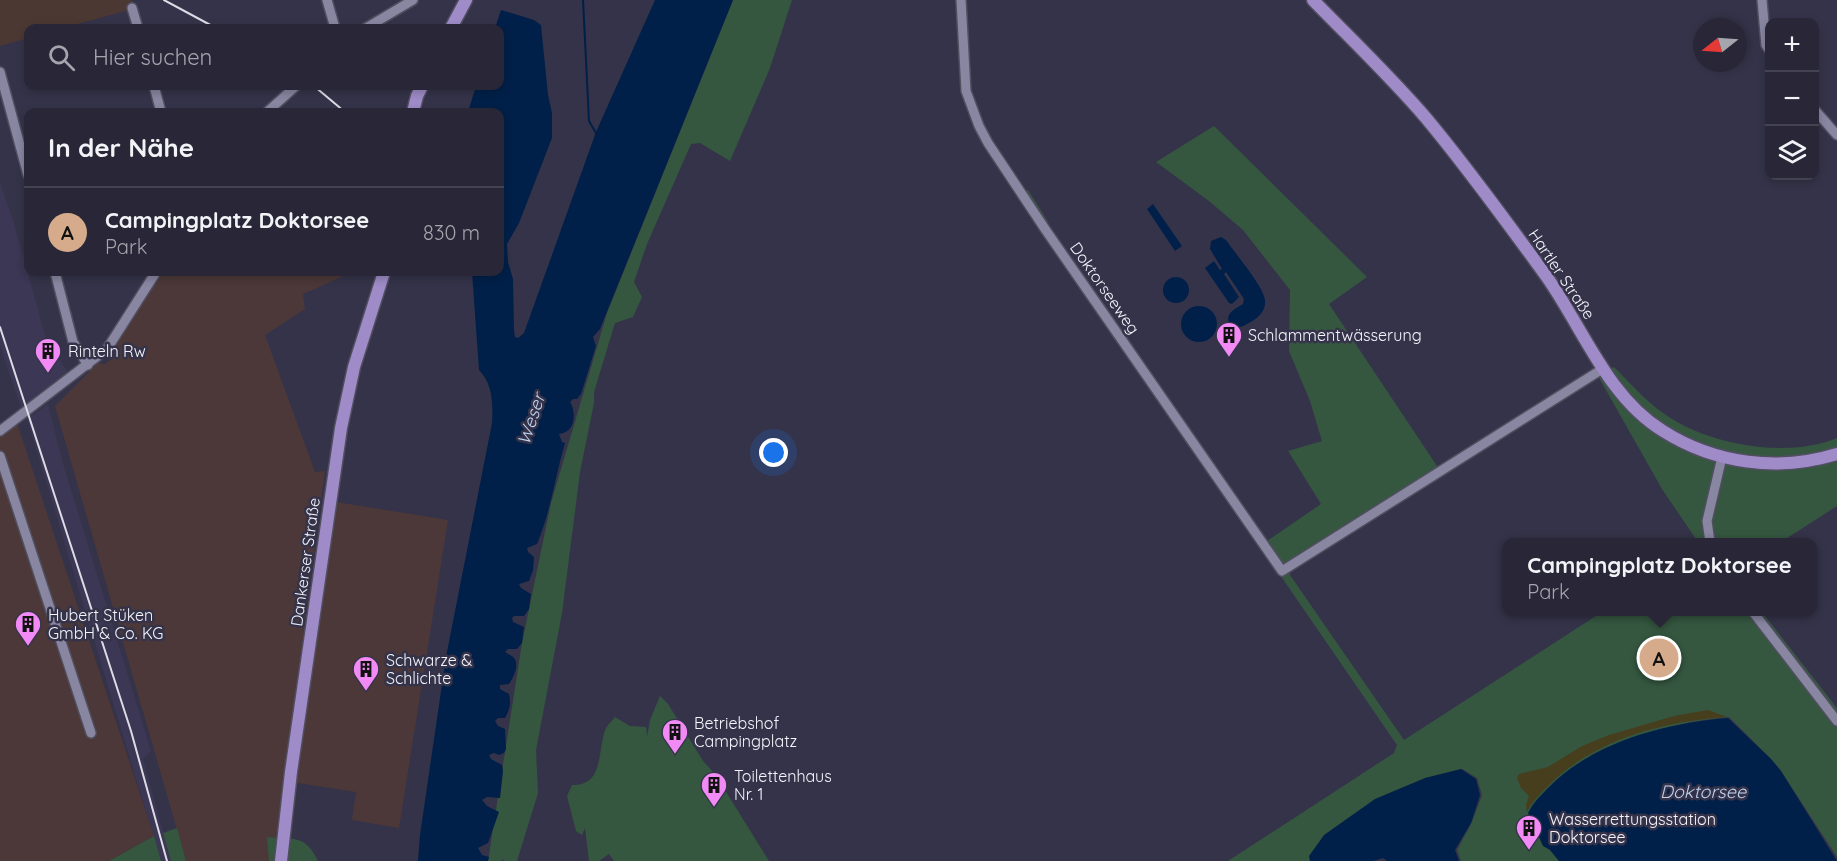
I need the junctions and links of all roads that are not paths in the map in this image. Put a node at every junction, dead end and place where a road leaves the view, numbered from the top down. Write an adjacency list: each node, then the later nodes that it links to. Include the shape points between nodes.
1 (327, 0): 9 (street)
2 (413, 0): 10 (street)
3 (466, 0): 11 (main road)
4 (962, 0): 27 (street, Doktorseeweg, via 966,91 988,143 1282,571)
5 (1313, 0): 27 (main road, Hartler Straße, via 1434,128 1545,274)
6 (1762, 0): 12 (street)
7 (132, 8): 8 (street)
8 (137, 24)
9 (333, 24)
10 (373, 24)
11 (453, 24)
12 (1765, 34)
13 (0, 72): 22 (street)
14 (155, 90): 17 (street)
15 (292, 90): 18 (street)
16 (420, 90): 19 (main road)
17 (160, 108)
18 (271, 108)
19 (414, 108)
20 (1819, 114): 21 (street)
21 (1837, 135)
22 (24, 160)
23 (56, 276): 26 (street, via 73,342)
24 (153, 276): 26 (street, via 107,349)
25 (383, 276): 36 (main road, Dankerser Straße, via 354,367 341,428)
26 (88, 365): 28 (street)
27 (1604, 368): 31 (main road, Hartler Straße, via 1631,405 1662,431)
28 (0, 431)
29 (1837, 454): 31 (main road, Hartler Straße, via 1780,463)
30 (0, 456): 35 (street)
31 (1722, 457): 32 (street, via 1707,521)
32 (1709, 538)
33 (1756, 616): 34 (street)
34 (1837, 722)
35 (91, 733)
36 (281, 861)

